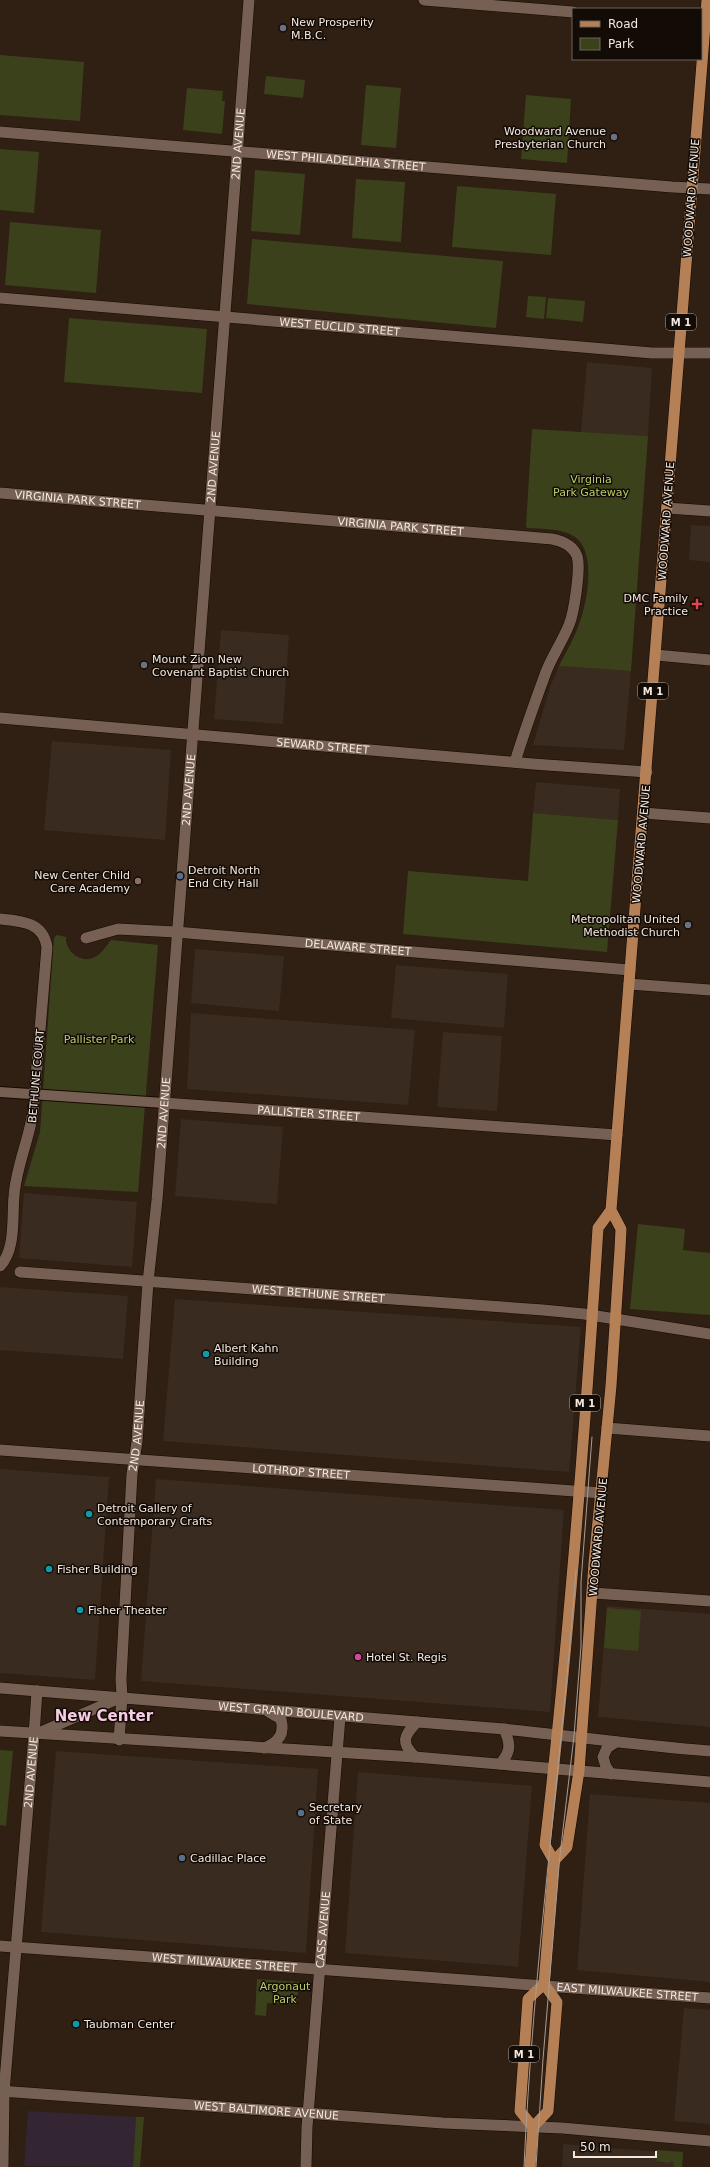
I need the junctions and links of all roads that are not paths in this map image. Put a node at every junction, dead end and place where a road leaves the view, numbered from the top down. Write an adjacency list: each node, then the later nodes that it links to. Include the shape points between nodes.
1 (249, 0): 7 (street, 2ND AVENUE)
2 (424, 0): 4 (street)
3 (707, 0): 5 (main road, WOODWARD AVENUE / M 1)
4 (572, 12)
5 (705, 23): 8 (main road, WOODWARD AVENUE / M 1)
6 (0, 132): 7 (street, WEST PHILADELPHIA STREET)
7 (237, 151): 8 (street, WEST PHILADELPHIA STREET); 11 (street, 2ND AVENUE)
8 (692, 188): 9 (street, WEST PHILADELPHIA STREET); 12 (main road, WOODWARD AVENUE / M 1)
9 (710, 189)
10 (0, 298): 11 (street, WEST EUCLID STREET)
11 (224, 317): 12 (street, WEST EUCLID STREET, via 652,353); 16 (street, 2ND AVENUE)
12 (679, 352): 13 (street, WEST EUCLID STREET); 15 (main road, WOODWARD AVENUE / M 1)
13 (710, 353)
14 (0, 493): 16 (street, VIRGINIA PARK STREET)
15 (668, 508): 17 (street); 18 (main road, WOODWARD AVENUE / M 1)
16 (209, 510): 21 (street, 2ND AVENUE); 22 (street, VIRGINIA PARK STREET, via 552,539 571,548 578,562 576,592 569,625 546,672)
17 (710, 511)
18 (656, 655): 19 (street); 23 (main road, WOODWARD AVENUE / M 1)
19 (710, 660)
20 (0, 718): 21 (street, SEWARD STREET)
21 (192, 735): 22 (street, SEWARD STREET); 27 (street, 2ND AVENUE)
22 (515, 762): 23 (street, SEWARD STREET)
23 (647, 772): 24 (main road, WOODWARD AVENUE / M 1)
24 (643, 813): 25 (street); 29 (main road, WOODWARD AVENUE / M 1)
25 (710, 818)
26 (0, 919): 33 (street, BETHUNE COURT, via 28,923 40,931 45,939 46,958)
27 (176, 932): 28 (street, DELAWARE STREET, via 118,929); 29 (street, DELAWARE STREET); 34 (street, 2ND AVENUE)
28 (86, 938)
29 (630, 970): 30 (main road, WOODWARD AVENUE / M 1)
30 (629, 984): 31 (street); 35 (main road, WOODWARD AVENUE / M 1)
31 (710, 990)
32 (0, 1092): 33 (street, PALLISTER STREET)
33 (35, 1094): 34 (street, PALLISTER STREET); 37 (street, BETHUNE COURT, via 30,1131 14,1193 9,1253)
34 (164, 1103): 35 (street, PALLISTER STREET); 39 (street, 2ND AVENUE)
35 (617, 1135): 36 (main road, WOODWARD AVENUE / M 1)
36 (611, 1210): 40 (main road, WOODWARD AVENUE / M 1, via 598,1228); 41 (main road, WOODWARD AVENUE / M 1, via 621,1229)
37 (0, 1266)
38 (20, 1272): 39 (street, WEST BETHUNE STREET)
39 (148, 1282): 40 (street, WEST BETHUNE STREET); 46 (street, 2ND AVENUE)
40 (592, 1315): 41 (street, WEST BETHUNE STREET); 47 (main road, WOODWARD AVENUE / M 1)
41 (616, 1319): 42 (street, WEST BETHUNE STREET); 43 (main road, WOODWARD AVENUE / M 1)
42 (710, 1334)
43 (607, 1428): 44 (street); 48 (main road, WOODWARD AVENUE / M 1)
44 (710, 1436)
45 (0, 1450): 46 (street, LOTHROP STREET)
46 (134, 1459): 47 (street, LOTHROP STREET); 53 (street, 2ND AVENUE)
47 (579, 1491): 48 (street, LOTHROP STREET); 59 (main road, WOODWARD AVENUE / M 1)
48 (602, 1493): 49 (main road, WOODWARD AVENUE / M 1)
49 (592, 1593): 50 (street); 61 (main road, WOODWARD AVENUE / M 1)
50 (710, 1601)
51 (0, 1688): 52 (street, WEST GRAND BOULEVARD)
52 (37, 1691): 53 (street, WEST GRAND BOULEVARD); 60 (street)
53 (122, 1697): 54 (street, WEST GRAND BOULEVARD); 60 (street, 2ND AVENUE); 62 (street)
54 (265, 1710): 55 (street, WEST GRAND BOULEVARD); 64 (street, via 281,1719 282,1726 280,1738 276,1743)
55 (340, 1717): 56 (street, WEST GRAND BOULEVARD); 66 (street, CASS AVENUE)
56 (417, 1722): 57 (street, WEST GRAND BOULEVARD); 67 (street, via 408,1731 405,1743 407,1750)
57 (504, 1729): 59 (street, WEST GRAND BOULEVARD); 68 (street, via 510,1745)
58 (0, 1732): 60 (street)
59 (558, 1734): 61 (street, WEST GRAND BOULEVARD); 69 (main road, WOODWARD AVENUE / M 1)
60 (34, 1735): 62 (street); 75 (street, 2ND AVENUE)
61 (583, 1737): 63 (street, WEST GRAND BOULEVARD); 70 (main road, WOODWARD AVENUE / M 1)
62 (119, 1740): 64 (street)
63 (616, 1742): 65 (street, WEST GRAND BOULEVARD); 71 (street, via 607,1748 603,1757)
64 (264, 1748): 66 (street)
65 (710, 1750)
66 (337, 1752): 67 (street); 76 (street, CASS AVENUE)
67 (415, 1757): 68 (street)
68 (500, 1764): 69 (street)
69 (554, 1769): 70 (street); 73 (main road, WOODWARD AVENUE / M 1, via 545,1845)
70 (579, 1771): 71 (street); 73 (main road, WOODWARD AVENUE / M 1, via 567,1847)
71 (611, 1774): 72 (street)
72 (710, 1782)
73 (554, 1860): 77 (main road)
74 (0, 1946): 75 (street, WEST MILWAUKEE STREET)
75 (17, 1947): 76 (street, WEST MILWAUKEE STREET); 79 (street, 2ND AVENUE)
76 (319, 1968): 77 (street, WEST MILWAUKEE STREET); 80 (street, CASS AVENUE)
77 (544, 1984): 78 (street, EAST MILWAUKEE STREET); 81 (main road, M 1, via 557,2002 548,2111); 81 (main road, M 1, via 528,1999 520,2111)
78 (710, 1998)
79 (2, 2092): 80 (street, WEST BALTIMORE AVENUE); 83 (street, 2ND AVENUE)
80 (308, 2114): 81 (street, WEST BALTIMORE AVENUE); 84 (street, CASS AVENUE)
81 (533, 2127): 82 (street, WEST BALTIMORE AVENUE); 85 (main road)
82 (710, 2141)
83 (3, 2167)
84 (306, 2167)
85 (530, 2167)

